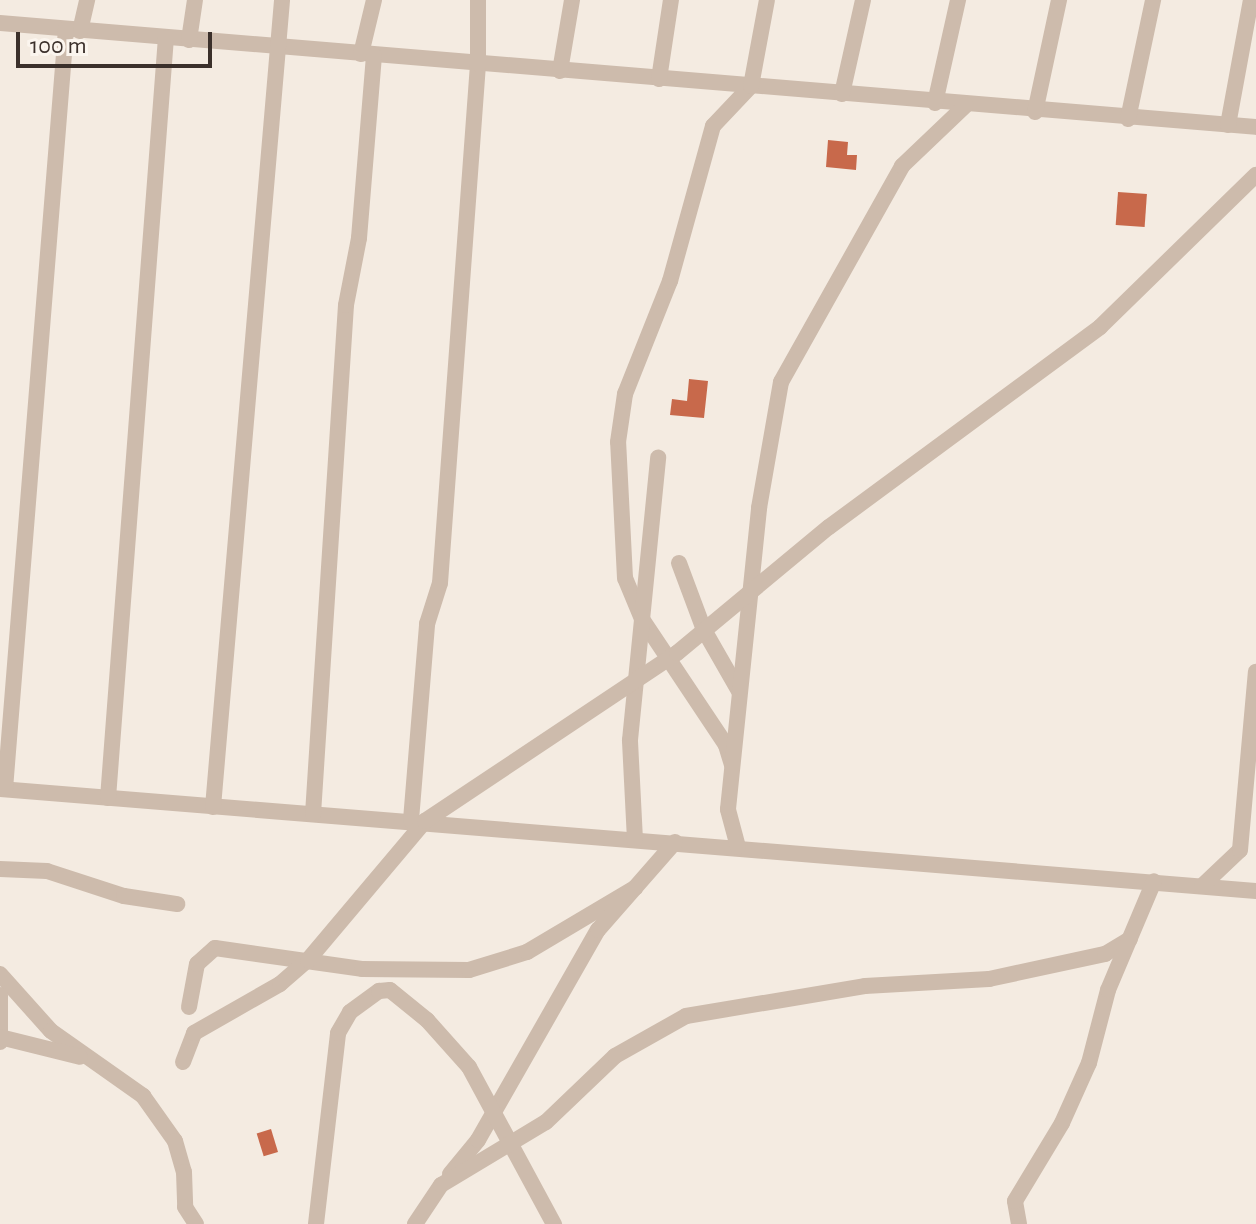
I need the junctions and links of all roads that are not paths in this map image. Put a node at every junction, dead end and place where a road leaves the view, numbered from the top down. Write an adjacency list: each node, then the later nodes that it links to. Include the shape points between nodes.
1 (87, 0): 15 (street)
2 (195, 0): 17 (street)
3 (282, 0): 18 (street)
4 (374, 0): 19 (street)
5 (478, 0): 20 (street)
6 (572, 0): 21 (street)
7 (671, 0): 22 (street)
8 (767, 0): 23 (street)
9 (863, 0): 24 (street)
10 (958, 0): 25 (street)
11 (1059, 0): 27 (street)
12 (1153, 0): 28 (street)
13 (1251, 0): 29 (street)
14 (0, 23): 15 (street)
15 (73, 30): 16 (street); 42 (street)
16 (166, 38): 17 (street); 43 (street)
17 (189, 40): 18 (street)
18 (276, 47): 19 (street); 44 (street)
19 (368, 55): 20 (street); 45 (street, via 359,238 346,305)
20 (478, 64): 21 (street); 46 (street, via 440,583 427,624)
21 (560, 71): 22 (street)
22 (659, 79): 23 (street)
23 (751, 86): 24 (street); 35 (street, via 713,126 670,281 625,394 618,442 625,578)
24 (842, 94): 25 (street)
25 (935, 103): 26 (street)
26 (966, 105): 27 (street); 34 (street, via 902,166 781,382)
27 (1035, 112): 28 (street)
28 (1128, 119): 29 (street)
29 (1228, 125): 30 (street)
30 (1256, 127)
31 (1256, 175): 34 (street, via 1100,327 829,527)
32 (658, 457): 35 (street)
33 (679, 563): 36 (street)
34 (750, 592): 36 (street); 40 (street)
35 (642, 619): 37 (street); 39 (street)
36 (704, 630): 37 (street); 40 (street)
37 (668, 659): 39 (street); 41 (street, via 726,745)
38 (1256, 672): 52 (street, via 1240,850)
39 (636, 682): 46 (street); 47 (street, via 630,740)
40 (739, 691): 41 (street)
41 (732, 765): 49 (street, via 728,809)
42 (3, 789): 43 (street)
43 (108, 798): 44 (street)
44 (213, 807): 45 (street)
45 (313, 814): 46 (street)
46 (418, 820): 47 (street); 57 (street)
47 (635, 840): 48 (street)
48 (675, 842): 49 (street); 53 (street)
49 (738, 847): 51 (street)
50 (0, 869): 55 (street, via 47,871 124,896)
51 (1154, 881): 52 (street); 56 (street)
52 (1202, 886): 54 (street)
53 (635, 888): 57 (street, via 527,952 469,970 362,969); 64 (street, via 598,930)
54 (1256, 891)
55 (177, 904)
56 (1130, 939): 65 (street, via 1105,954 989,979 865,986 686,1016 615,1056 566,1105); 71 (street, via 1108,990 1089,1063 1062,1123 1015,1201)
57 (308, 960): 60 (street, via 215,948 197,964); 62 (street, via 280,984 194,1033)
58 (0, 974): 63 (street, via 27,1011)
59 (0, 995): 61 (street)
60 (189, 1007)
61 (0, 1038): 63 (street)
62 (183, 1062)
63 (101, 1063): 67 (street, via 143,1096 175,1141 184,1172 185,1207)
64 (494, 1109): 65 (street); 66 (street, via 478,1140); 68 (street, via 469,1067 427,1020 390,990 379,991 350,1012 338,1033)
65 (513, 1140): 66 (street); 70 (street)
66 (441, 1185): 69 (street)
67 (196, 1224)
68 (316, 1224)
69 (415, 1224)
70 (554, 1224)
71 (1019, 1224)

